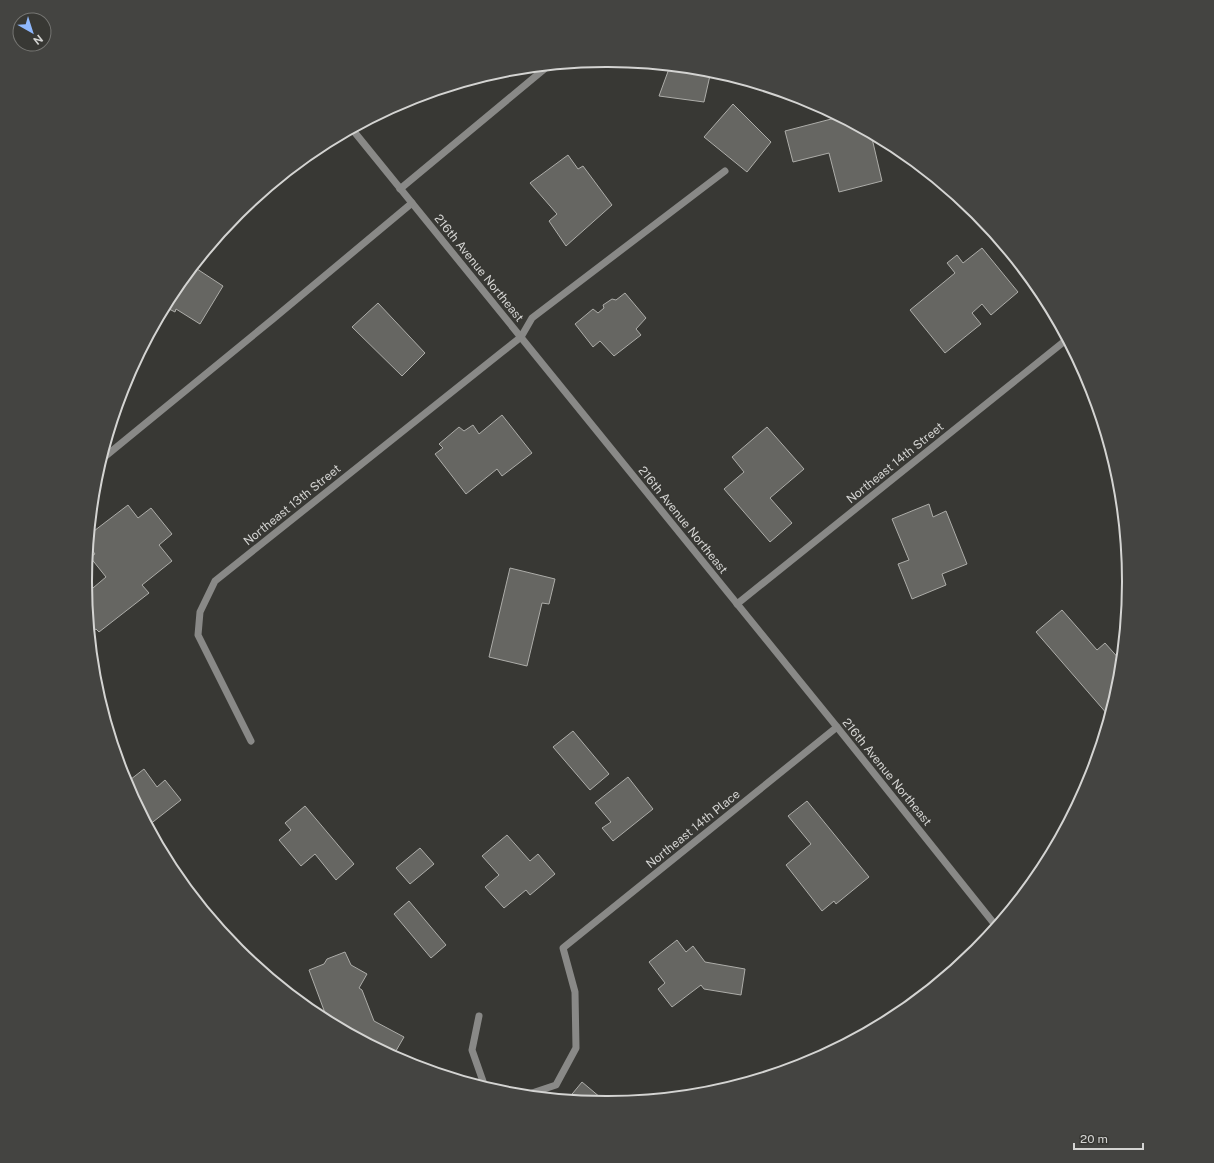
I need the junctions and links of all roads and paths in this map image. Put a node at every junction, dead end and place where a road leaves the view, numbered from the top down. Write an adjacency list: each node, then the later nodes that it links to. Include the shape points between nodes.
1 (542, 71): 4 (street)
2 (355, 133): 4 (street, 216th Avenue Northeast)
3 (725, 171): 6 (street, Northeast 13th Street, via 532,318)
4 (400, 189): 5 (street, 216th Avenue Northeast)
5 (412, 203): 6 (street, 216th Avenue Northeast); 8 (street)
6 (520, 337): 9 (street, 216th Avenue Northeast); 11 (street, Northeast 13th Street, via 215,581 200,612 198,635)
7 (1062, 343): 9 (street, Northeast 14th Street)
8 (109, 454)
9 (737, 604): 10 (street, 216th Avenue Northeast)
10 (837, 727): 12 (street, 216th Avenue Northeast); 15 (street, Northeast 14th Place, via 563,948 575,992 576,1048 556,1085)
11 (251, 741)
12 (993, 922)
13 (479, 1016): 14 (street, via 472,1050)
14 (483, 1080)
15 (537, 1091)

